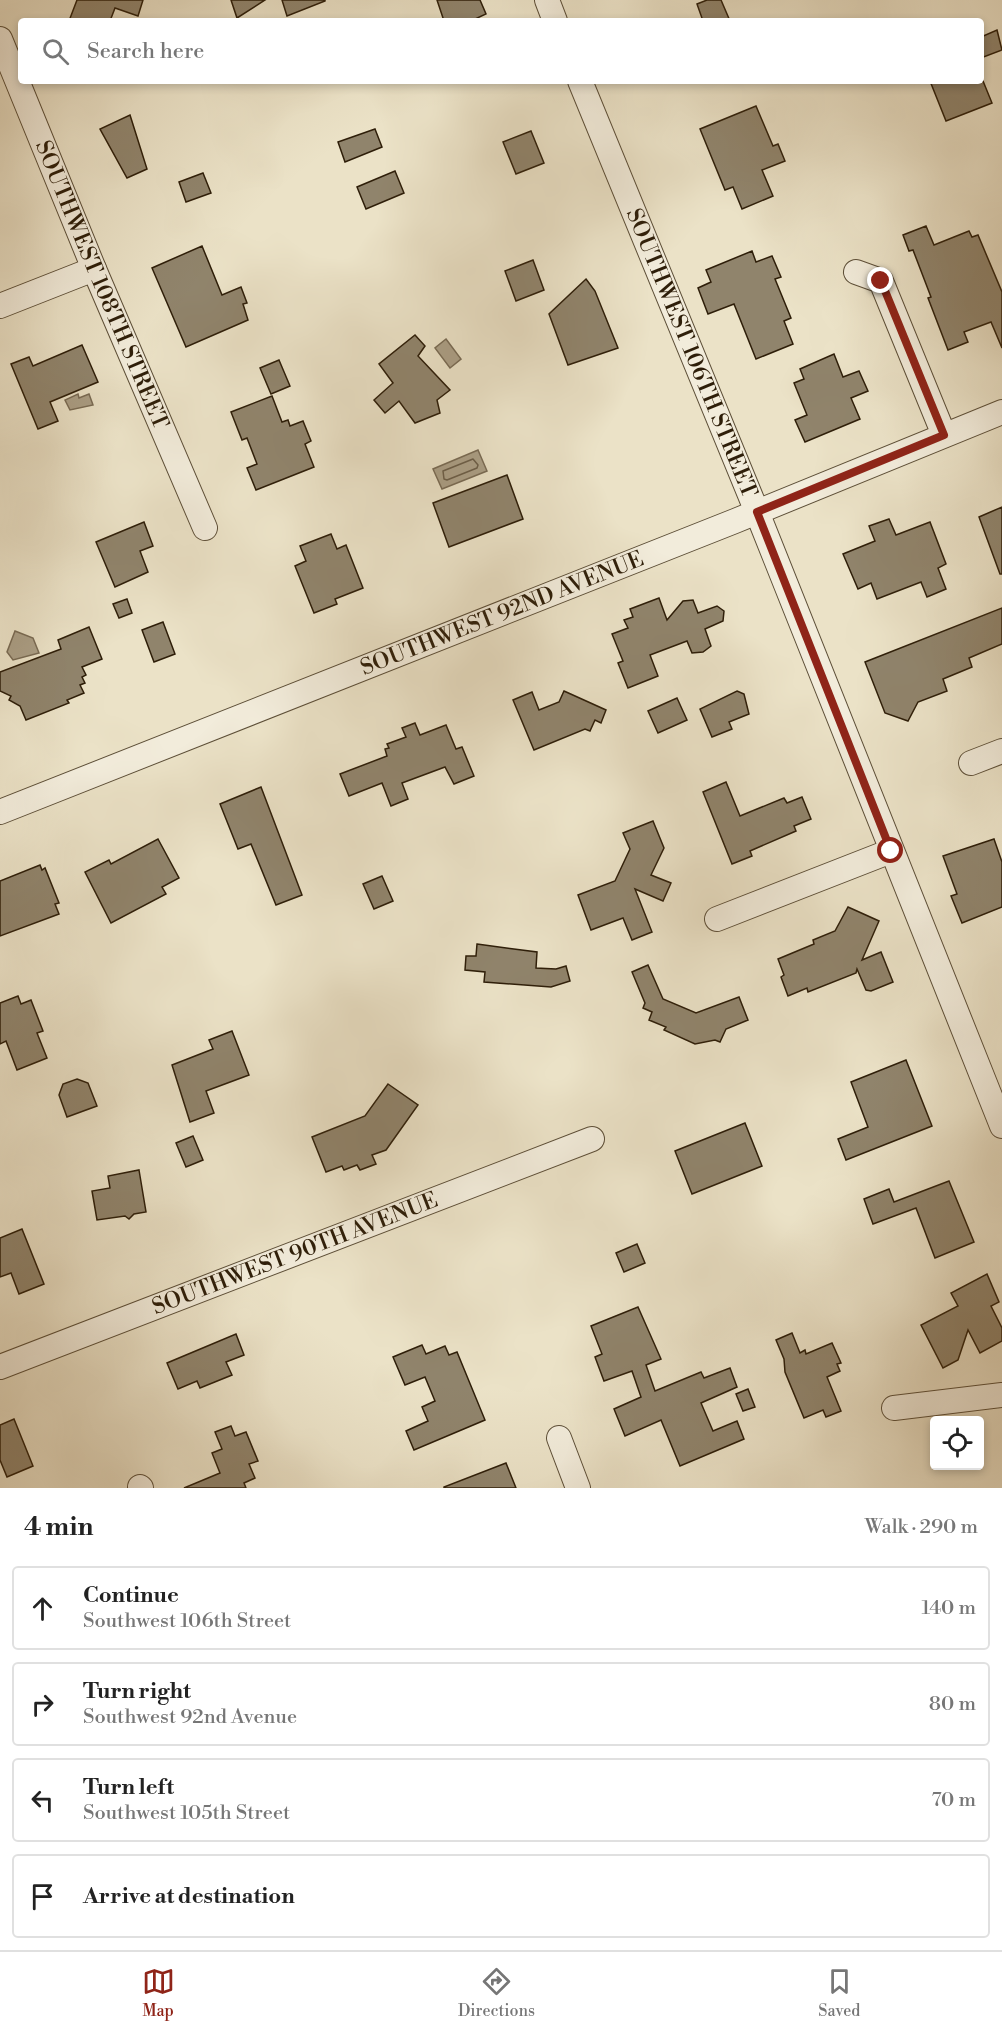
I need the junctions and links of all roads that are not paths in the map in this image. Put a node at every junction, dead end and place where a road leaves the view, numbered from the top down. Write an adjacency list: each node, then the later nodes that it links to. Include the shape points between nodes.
1 (547, 0): 2 (street)
2 (554, 18)
3 (0, 39): 4 (street, SOUTHWEST 108TH STREET)
4 (18, 83)
5 (18, 84): 7 (street, SOUTHWEST 108TH STREET)
6 (581, 84): 12 (street, SOUTHWEST 106TH STREET)
7 (94, 269): 9 (street); 13 (street, SOUTHWEST 108TH STREET)
8 (856, 272): 11 (street, via 881,281)
9 (0, 306)
10 (1002, 412): 11 (street, SOUTHWEST 92ND AVENUE)
11 (944, 435): 12 (street, SOUTHWEST 92ND AVENUE)
12 (757, 512): 16 (street, SOUTHWEST 92ND AVENUE); 17 (street, SOUTHWEST 106TH STREET)
13 (205, 528)
14 (1002, 751): 15 (street)
15 (971, 763)
16 (0, 812)
17 (891, 851): 18 (street); 19 (street, SOUTHWEST 106TH STREET)
18 (717, 919)
19 (1002, 1126)
20 (592, 1139): 21 (street, SOUTHWEST 90TH AVENUE)
21 (0, 1367)
22 (1002, 1395): 23 (street)
23 (894, 1407)
24 (559, 1438): 25 (street)
25 (578, 1488)

